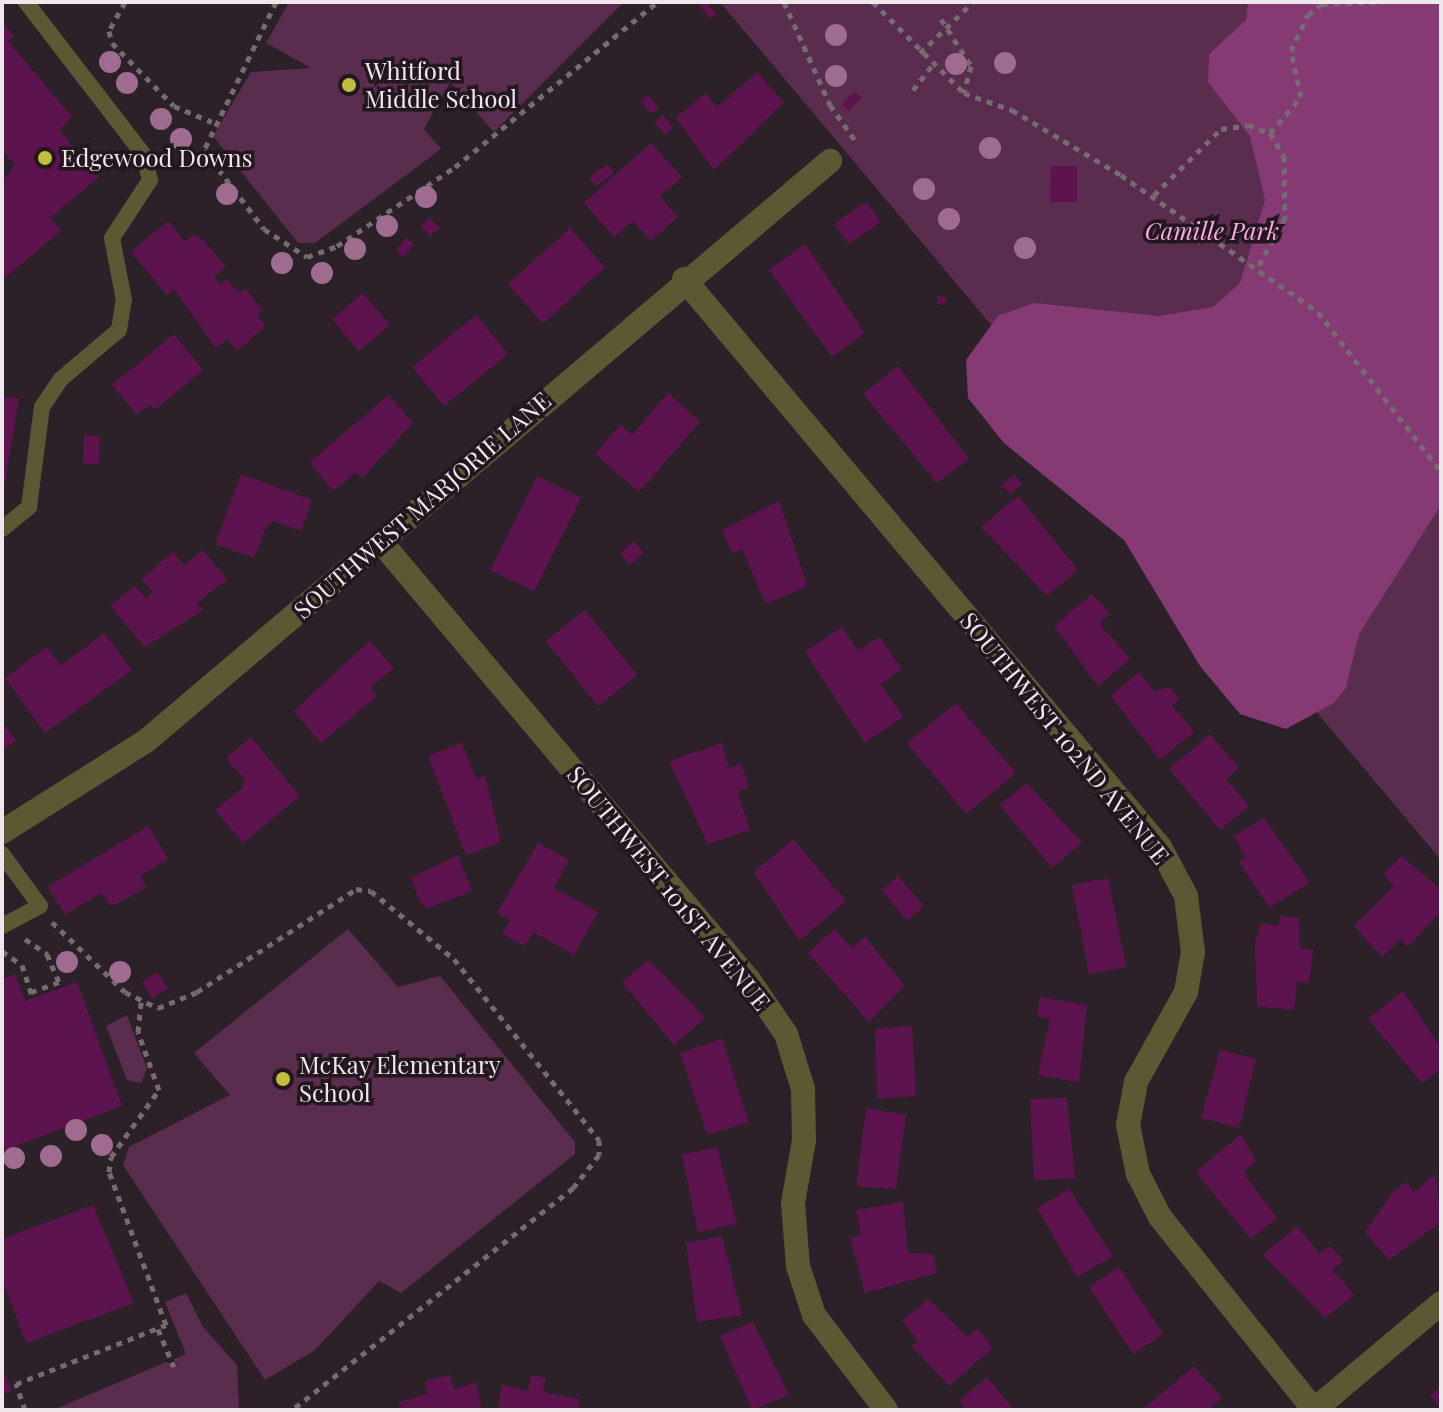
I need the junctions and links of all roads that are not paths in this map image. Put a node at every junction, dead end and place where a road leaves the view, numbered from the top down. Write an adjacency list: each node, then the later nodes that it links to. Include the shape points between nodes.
1 (26, 2): 4 (lane, via 143,154 150,180 112,238 124,300 119,330 61,379 42,407 29,507)
2 (830, 161): 3 (street, SOUTHWEST MARJORIE LANE)
3 (684, 279): 5 (street, SOUTHWEST MARJORIE LANE); 11 (street, SOUTHWEST 102ND AVENUE, via 1160,847 1186,896 1193,952 1186,992 1136,1082 1128,1125 1138,1174 1160,1217)
4 (2, 529)
5 (381, 542): 6 (street, SOUTHWEST MARJORIE LANE, via 125,757); 10 (street, SOUTHWEST 101ST AVENUE, via 749,980 786,1034 803,1089 804,1140 793,1203 798,1266 814,1315)
6 (2, 832)
7 (2, 854): 8 (lane, via 40,906)
8 (4, 926)
9 (1441, 1303): 11 (street)
10 (886, 1410)
11 (1314, 1410)

